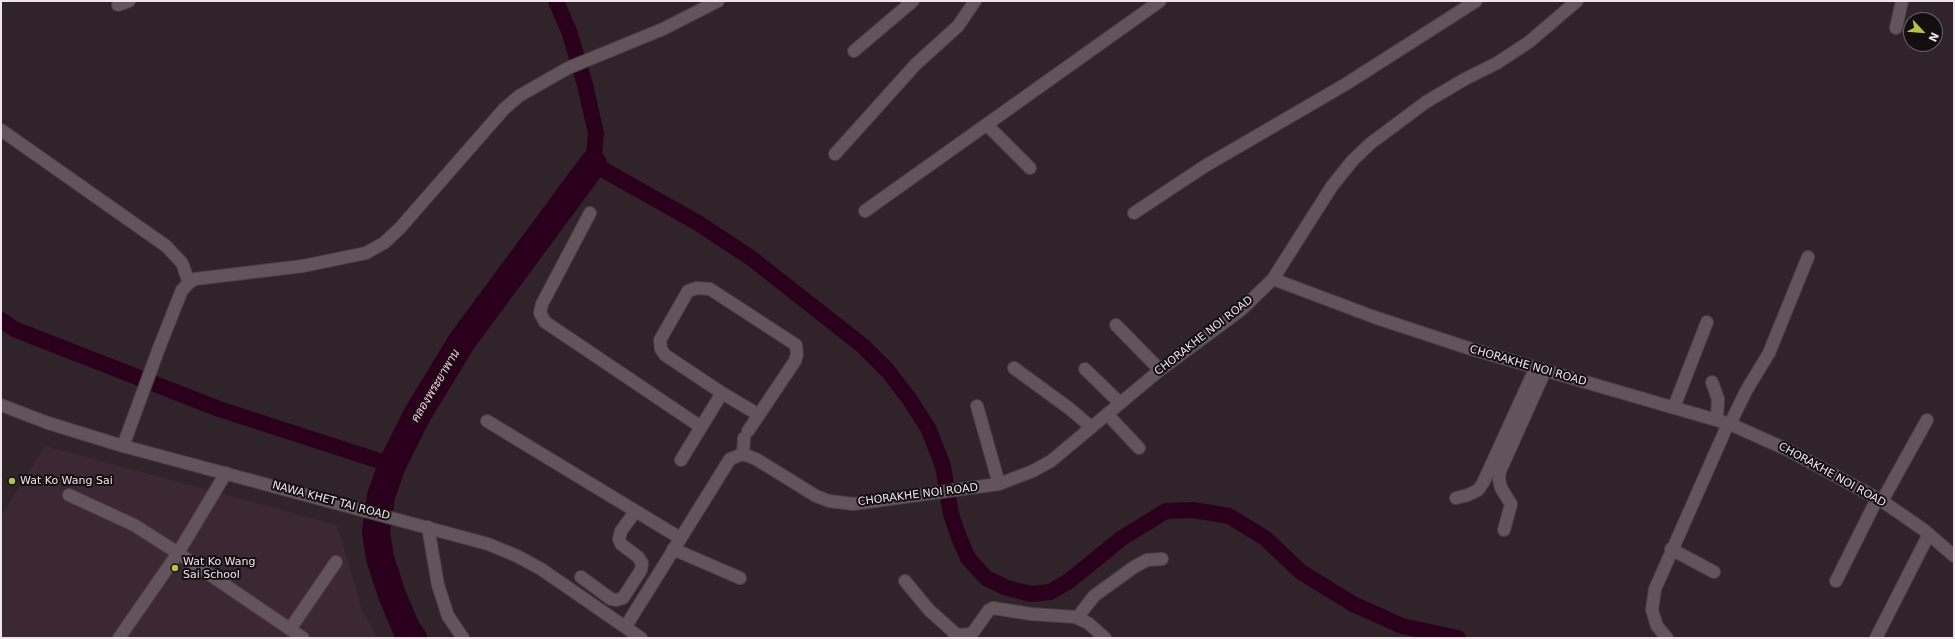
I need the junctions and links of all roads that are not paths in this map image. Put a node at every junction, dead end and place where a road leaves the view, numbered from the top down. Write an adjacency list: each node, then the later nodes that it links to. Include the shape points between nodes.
1 (130, 1): 9 (street)
2 (718, 1): 21 (street, via 663,29 568,68 519,96 504,109 400,228 384,243 366,253 303,266 195,279)
3 (913, 1): 11 (street)
4 (975, 1): 14 (street, via 958,26 916,64)
5 (1160, 1): 12 (street)
6 (1476, 1): 18 (street, via 1346,84 1205,166)
7 (1577, 1): 20 (street, via 1529,42 1426,102 1371,143 1332,186)
8 (1902, 1): 10 (street)
9 (118, 5)
10 (1896, 28)
11 (854, 51)
12 (987, 125): 15 (street); 16 (street)
13 (1, 130): 21 (street, via 166,246 182,262)
14 (835, 154)
15 (1030, 168)
16 (865, 211)
17 (590, 213): 39 (street, via 542,304 540,313 545,322)
18 (1134, 213)
19 (1808, 257): 38 (street, via 1769,353)
20 (1273, 279): 26 (street, CHORAKHE NOI ROAD, via 1241,310); 27 (street, CHORAKHE NOI ROAD, via 1381,319)
21 (188, 283): 41 (street, via 182,290)
22 (1707, 322): 33 (street)
23 (1116, 325): 26 (street)
24 (1014, 368): 40 (street)
25 (1085, 369): 30 (street)
26 (1160, 370): 30 (street, CHORAKHE NOI ROAD)
27 (1540, 370): 33 (street, CHORAKHE NOI ROAD); 48 (street, via 1483,483 1478,490); 52 (street, via 1500,471 1501,488 1511,504)
28 (1712, 382): 38 (street)
29 (722, 393): 35 (street); 35 (street, via 665,355 661,349 660,340 677,308 688,291 697,288 710,288 796,345 795,361); 39 (street)
30 (1120, 403): 34 (street, CHORAKHE NOI ROAD)
31 (1, 405): 41 (street, NAWA KHET TAI ROAD, via 48,423)
32 (977, 406): 46 (street)
33 (1674, 407): 38 (street, CHORAKHE NOI ROAD)
34 (1107, 414): 40 (street, CHORAKHE NOI ROAD); 42 (street)
35 (759, 415): 43 (street, via 746,435)
36 (1926, 420): 49 (street)
37 (487, 421): 50 (street)
38 (1725, 423): 49 (street, CHORAKHE NOI ROAD, via 1788,450); 56 (street)
39 (701, 427): 44 (street)
40 (1091, 427): 46 (street, CHORAKHE NOI ROAD, via 1051,461)
41 (123, 446): 45 (street, NAWA KHET TAI ROAD)
42 (1139, 448)
43 (743, 454): 46 (street, CHORAKHE NOI ROAD, via 829,502 854,504); 54 (street, via 730,459)
44 (681, 460)
45 (226, 473): 51 (street, NAWA KHET TAI ROAD); 57 (street)
46 (999, 484)
47 (69, 495): 57 (street, via 134,525)
48 (1456, 498)
49 (1880, 500): 53 (street, CHORAKHE NOI ROAD); 65 (street)
50 (635, 512): 54 (street); 62 (street, via 621,531 619,539 621,544 642,563 641,570 623,598 611,599)
51 (428, 527): 67 (street, NAWA KHET TAI ROAD, via 488,544 518,556); 73 (street, via 438,585 448,616)
52 (1504, 530)
53 (1929, 534): 58 (street, CHORAKHE NOI ROAD); 77 (street)
54 (680, 538): 55 (street)
55 (673, 549): 63 (street); 67 (street)
56 (1671, 549): 61 (street); 76 (street, via 1655,589 1652,610 1657,626)
57 (178, 553): 68 (street); 71 (street)
58 (1954, 556)
59 (1162, 559): 66 (street, via 1147,560 1134,567 1094,596)
60 (336, 562): 68 (street)
61 (1714, 572)
62 (581, 577)
63 (740, 578)
64 (905, 581): 70 (street, via 929,610)
65 (1836, 581)
66 (1077, 618): 69 (street, via 993,608 989,610); 75 (street, via 1088,623)
67 (626, 626): 74 (street, NAWA KHET TAI ROAD)
68 (290, 629): 72 (street)
69 (979, 635): 70 (street)
70 (956, 636)
71 (119, 638)
72 (303, 638)
73 (463, 638)
74 (641, 638)
75 (1105, 638)
76 (1667, 638)
77 (1876, 638)

